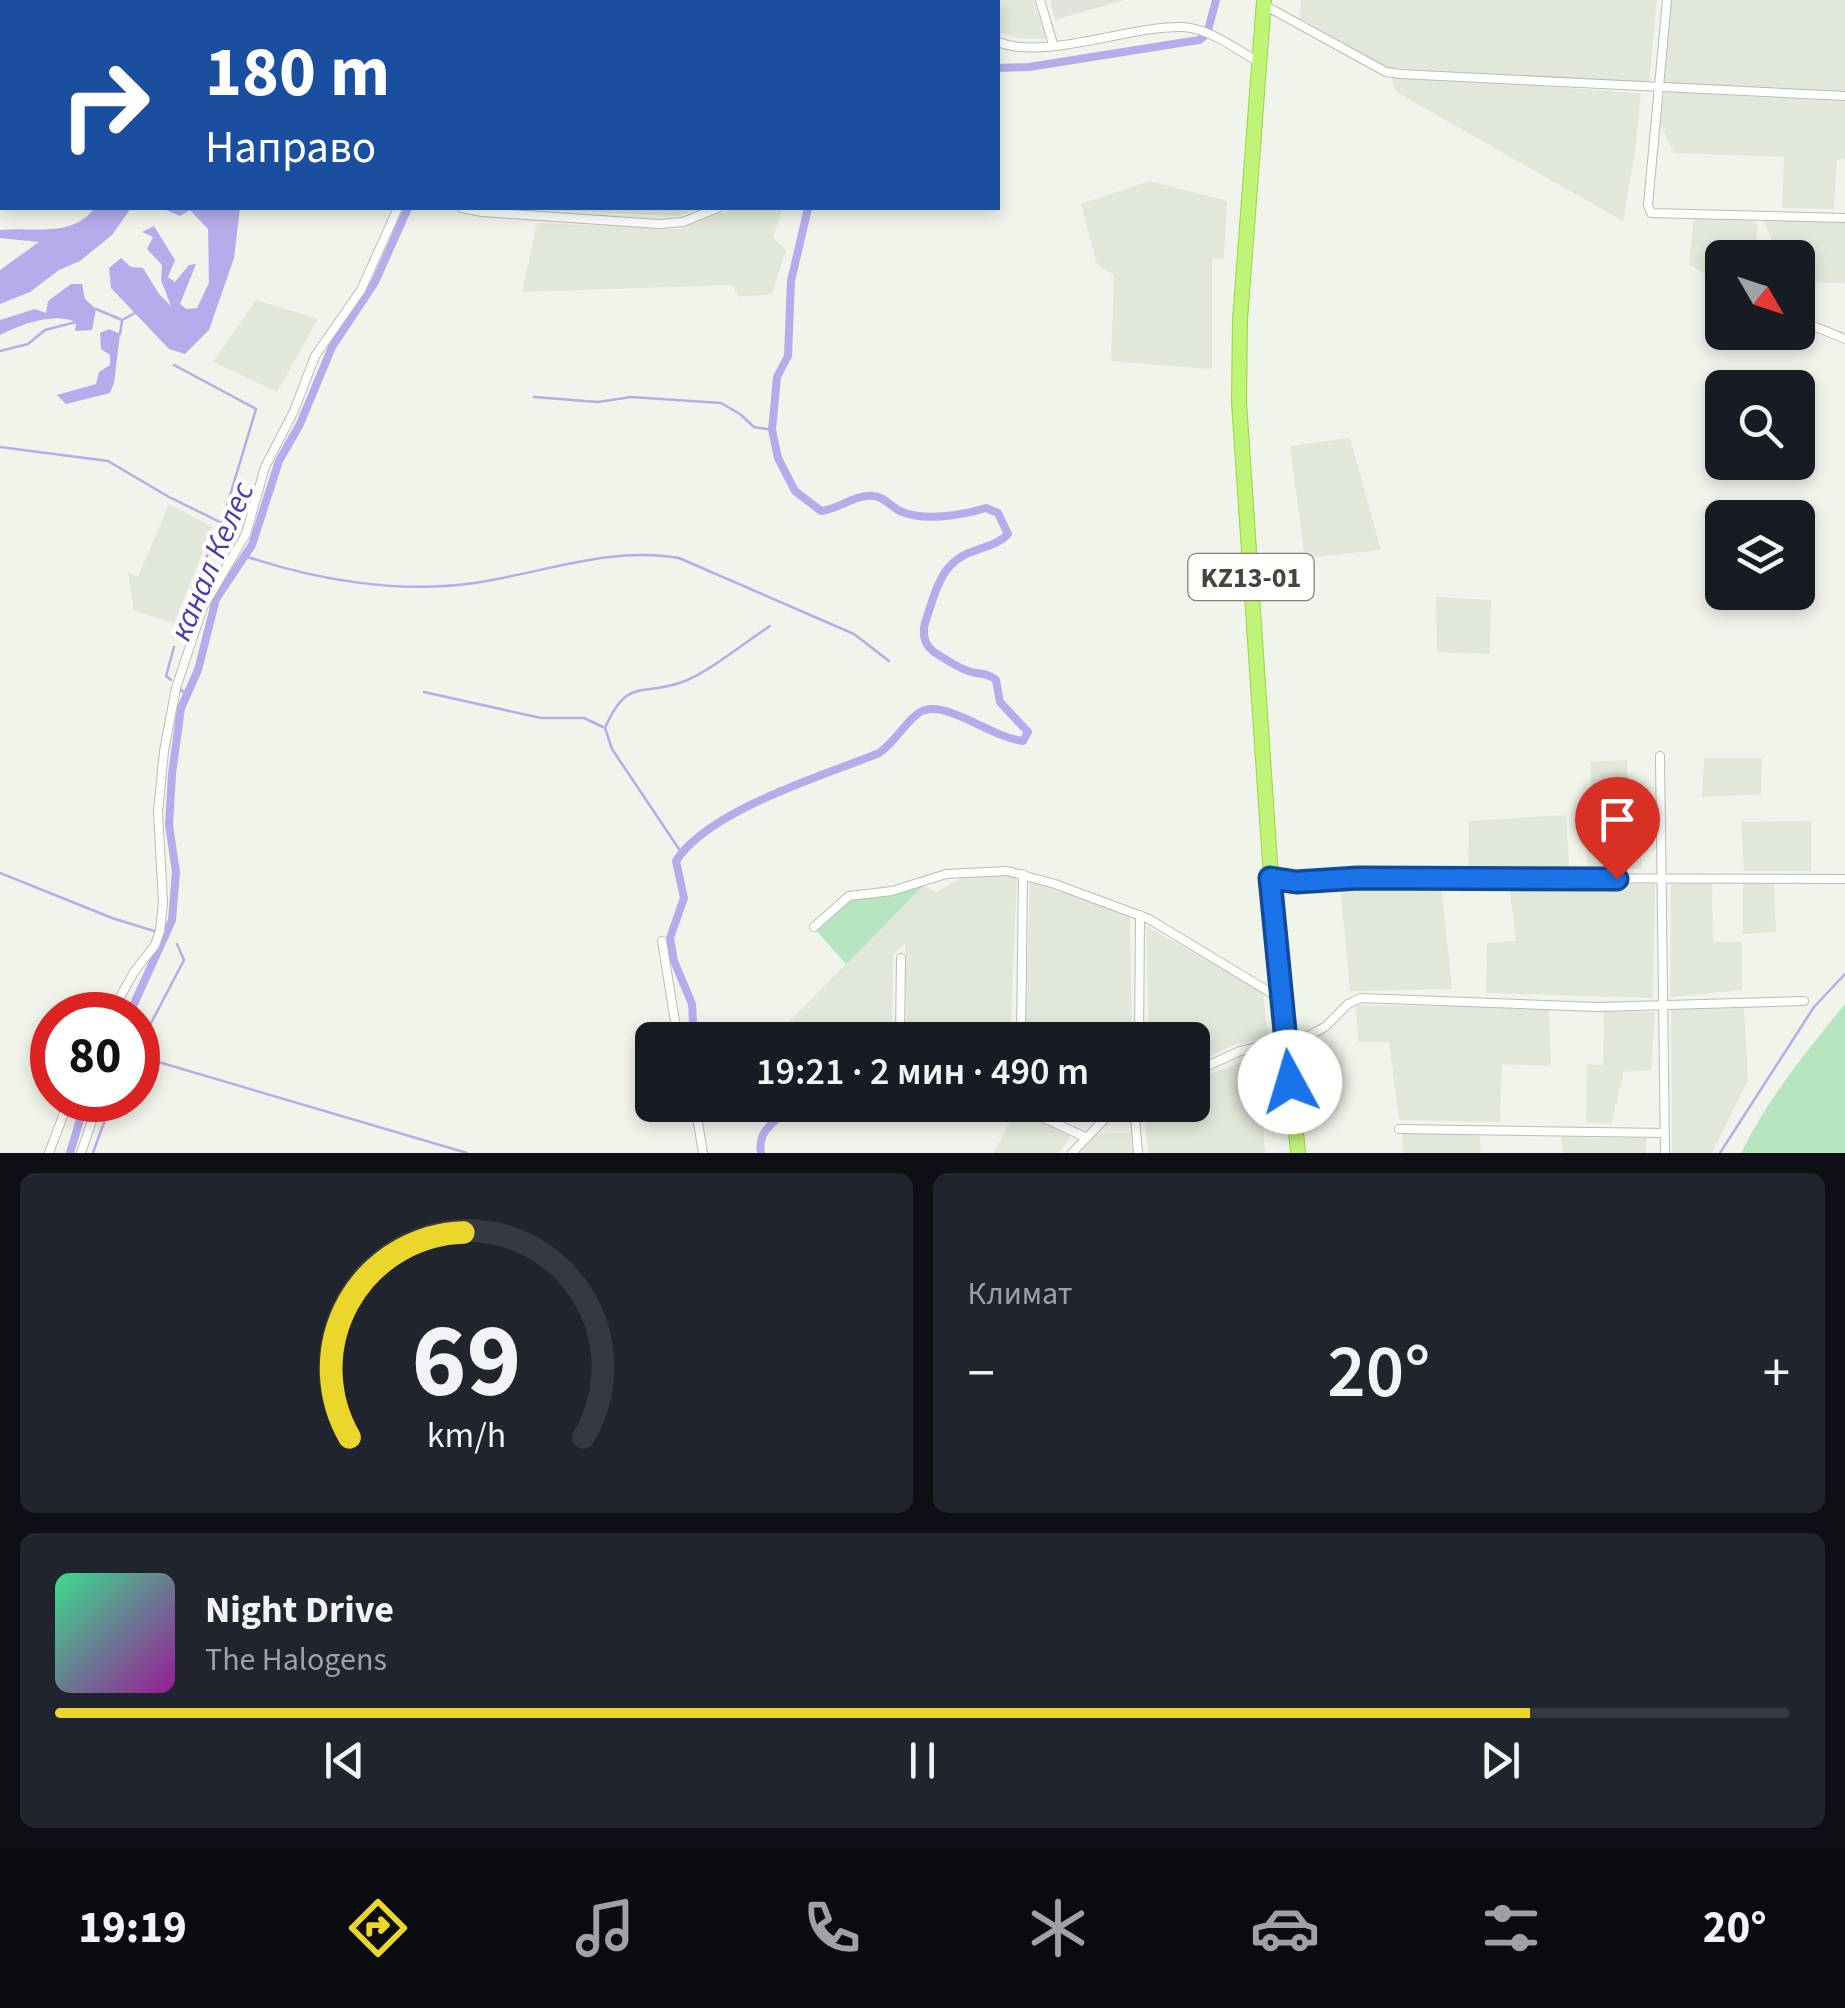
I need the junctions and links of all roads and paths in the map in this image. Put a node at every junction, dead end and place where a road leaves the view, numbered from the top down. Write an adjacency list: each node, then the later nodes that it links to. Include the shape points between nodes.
1 (1040, 0): 5 (street)
2 (1667, 0): 7 (street)
3 (1266, 2): 6 (highway, KZ13-01); 7 (street, via 1386,72)
4 (1000, 42): 5 (street)
5 (1053, 44): 6 (street, via 1182,27)
6 (1261, 63): 17 (highway, KZ13-01, via 1239,369)
7 (1659, 87): 8 (street); 12 (street, via 1651,214)
8 (1845, 96)
9 (397, 210): 24 (street, via 361,290 315,356 265,467 246,534 203,607 164,751 160,931)
10 (472, 210): 11 (street, via 659,224)
11 (713, 210)
12 (1845, 218)
13 (1816, 327): 14 (street)
14 (1845, 339)
15 (1660, 756): 18 (street)
16 (1023, 874): 20 (street); 21 (street, via 960,872 857,894); 30 (street)
17 (1270, 878): 18 (street); 25 (highway, KZ13-01)
18 (1662, 878): 19 (street); 27 (street)
19 (1845, 879)
20 (1140, 915): 25 (street); 31 (street)
21 (814, 927)
22 (662, 941): 28 (street)
23 (901, 958): 29 (street)
24 (123, 992)
25 (1282, 999): 32 (highway, KZ13-01)
26 (1804, 1001): 27 (street)
27 (1662, 1004): 32 (street, via 1361,998 1325,1027); 41 (street)
28 (675, 1022)
29 (900, 1022)
30 (1021, 1022)
31 (1139, 1022)
32 (1285, 1042): 33 (street); 48 (highway, KZ13-01)
33 (1210, 1065)
34 (61, 1122): 43 (street)
35 (92, 1122): 44 (street)
36 (698, 1122): 45 (street)
37 (1054, 1122): 42 (street)
38 (1100, 1122): 42 (street)
39 (1135, 1122): 47 (street)
40 (1398, 1129): 41 (street)
41 (1664, 1133): 49 (street)
42 (1085, 1136): 46 (street)
43 (49, 1153)
44 (81, 1153)
45 (703, 1153)
46 (1072, 1153)
47 (1138, 1153)
48 (1298, 1153)
49 (1665, 1153)

